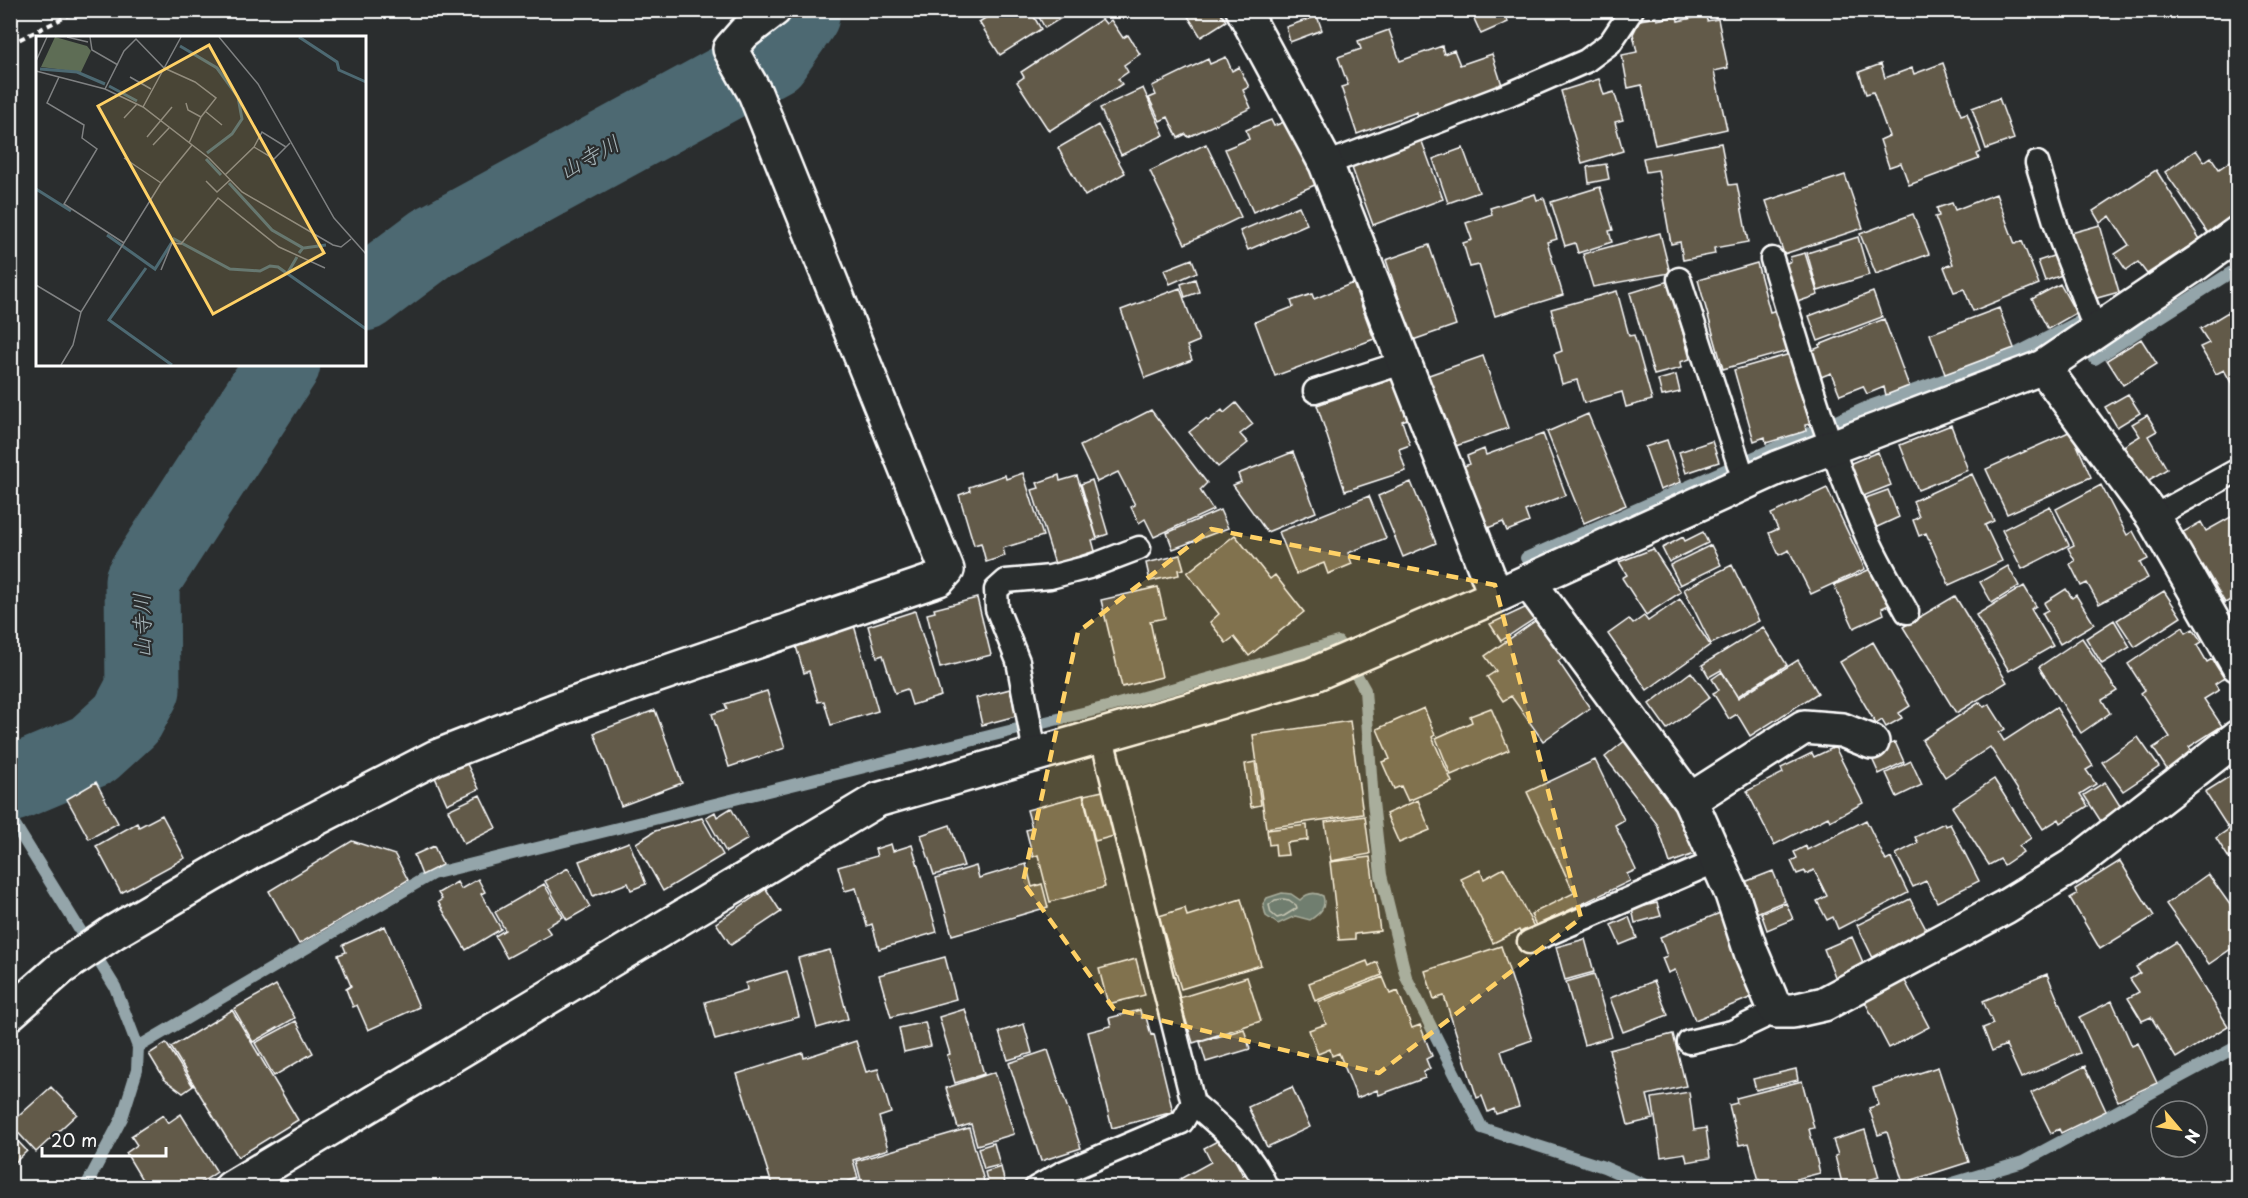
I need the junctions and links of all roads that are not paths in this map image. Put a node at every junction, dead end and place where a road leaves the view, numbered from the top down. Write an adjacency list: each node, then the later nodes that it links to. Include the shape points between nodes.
1 (774, 10): 30 (street, via 730,49 755,93 947,570 939,579 556,710 436,757 251,852 114,932 61,968)
2 (1243, 10): 5 (street)
3 (1632, 10): 5 (lane, via 1610,43 1586,61)
4 (2037, 163): 9 (lane, via 2061,241)
5 (1326, 164): 10 (street)
6 (2238, 232): 9 (street)
7 (1772, 259): 13 (lane)
8 (1679, 279): 15 (lane)
9 (2096, 331): 11 (street)
10 (1405, 362): 12 (lane); 19 (street)
11 (2043, 367): 13 (street); 16 (street)
12 (1315, 391)
13 (1831, 448): 15 (street); 20 (lane, via 1869,541)
14 (2238, 470): 16 (lane)
15 (1745, 483): 18 (street)
16 (2153, 517): 21 (street)
17 (1139, 548): 25 (lane, via 1050,577 1006,581 996,590 998,609 1018,661)
18 (1528, 581): 19 (street); 26 (street)
19 (1496, 596): 22 (street, via 1312,675)
20 (1907, 612)
21 (2238, 665)
22 (1101, 734): 25 (street); 32 (lane)
23 (2238, 736): 29 (street, via 2072,866 2006,907 1824,1004)
24 (1872, 742): 26 (street, via 1842,730 1804,727)
25 (1035, 753): 33 (street, via 878,800)
26 (1690, 800): 27 (street)
27 (1717, 861): 28 (lane); 29 (street)
28 (1529, 942)
29 (1776, 1011): 31 (lane, via 1732,1032)
30 (10, 1013)
31 (1689, 1042)
32 (1193, 1103): 34 (lane, via 1182,1122); 35 (lane, via 1238,1143 1258,1167)
33 (231, 1188)
34 (1036, 1188)
35 (1267, 1188)

